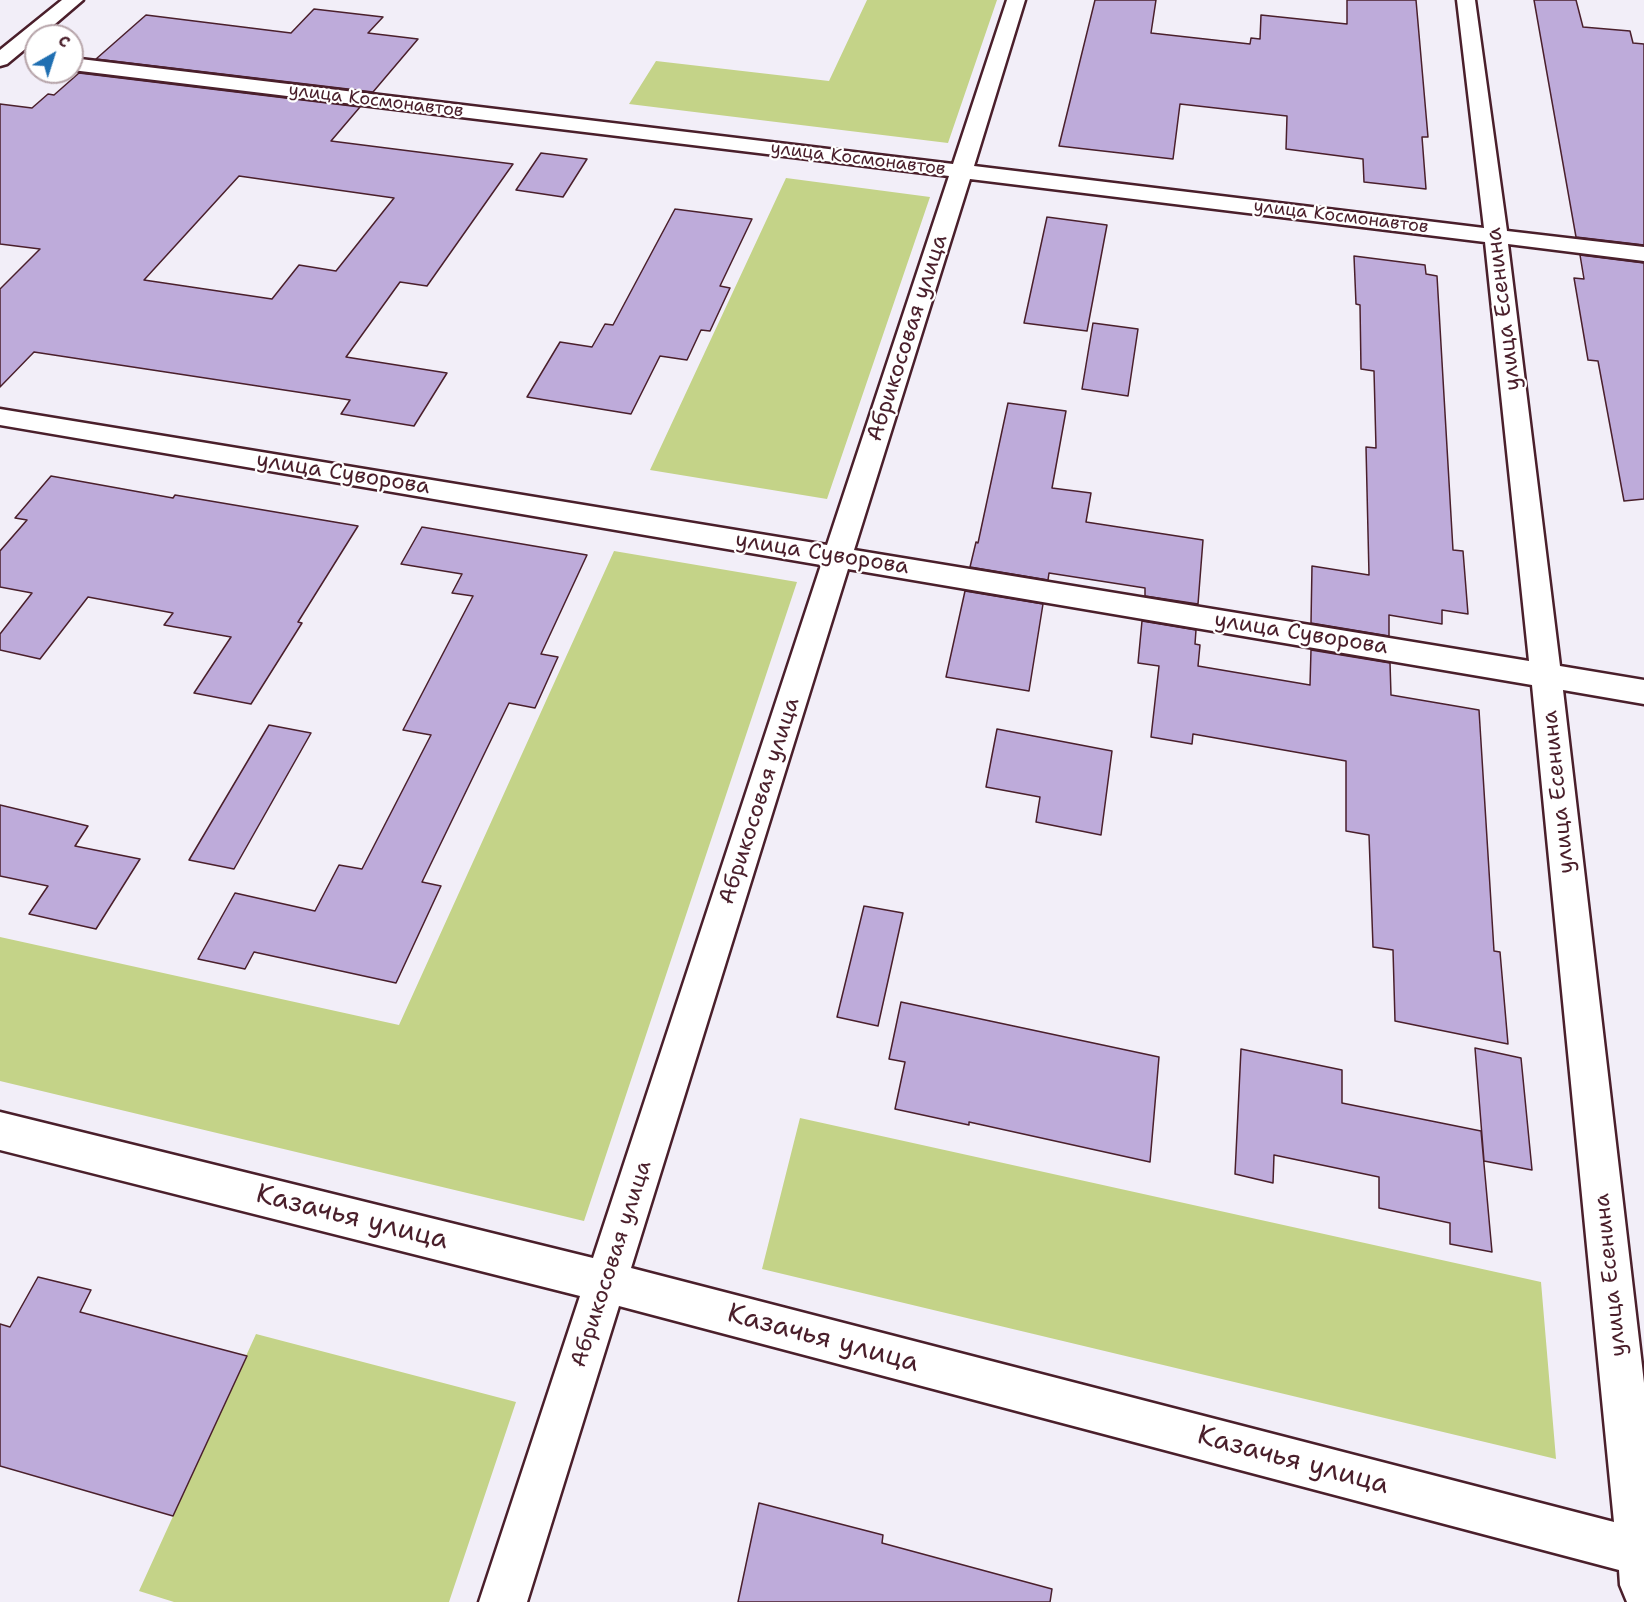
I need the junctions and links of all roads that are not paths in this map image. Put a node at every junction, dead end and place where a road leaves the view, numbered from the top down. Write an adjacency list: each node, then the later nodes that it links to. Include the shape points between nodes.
1 (74, 0): 4 (street)
2 (1016, 0): 7 (street, Абрикосовая улица)
3 (1466, 0): 8 (street, улица Есенина)
4 (2, 57): 5 (street)
5 (24, 59)
6 (84, 65): 7 (street, улица Космонавтов)
7 (962, 171): 8 (street, улица Космонавтов); 11 (street, Абрикосовая улица)
8 (1496, 236): 9 (street, улица Космонавтов); 12 (street, улица Есенина)
9 (1644, 254)
10 (0, 417): 11 (street, улица Суворова)
11 (838, 557): 12 (street, улица Суворова); 15 (street, Абрикосовая улица)
12 (1546, 675): 13 (street, улица Суворова); 16 (street, улица Есенина)
13 (1644, 692)
14 (0, 1131): 15 (street, Казачья улица)
15 (606, 1282): 16 (street, Казачья улица); 17 (street, Абрикосовая улица)
16 (1643, 1563)
17 (503, 1602)

